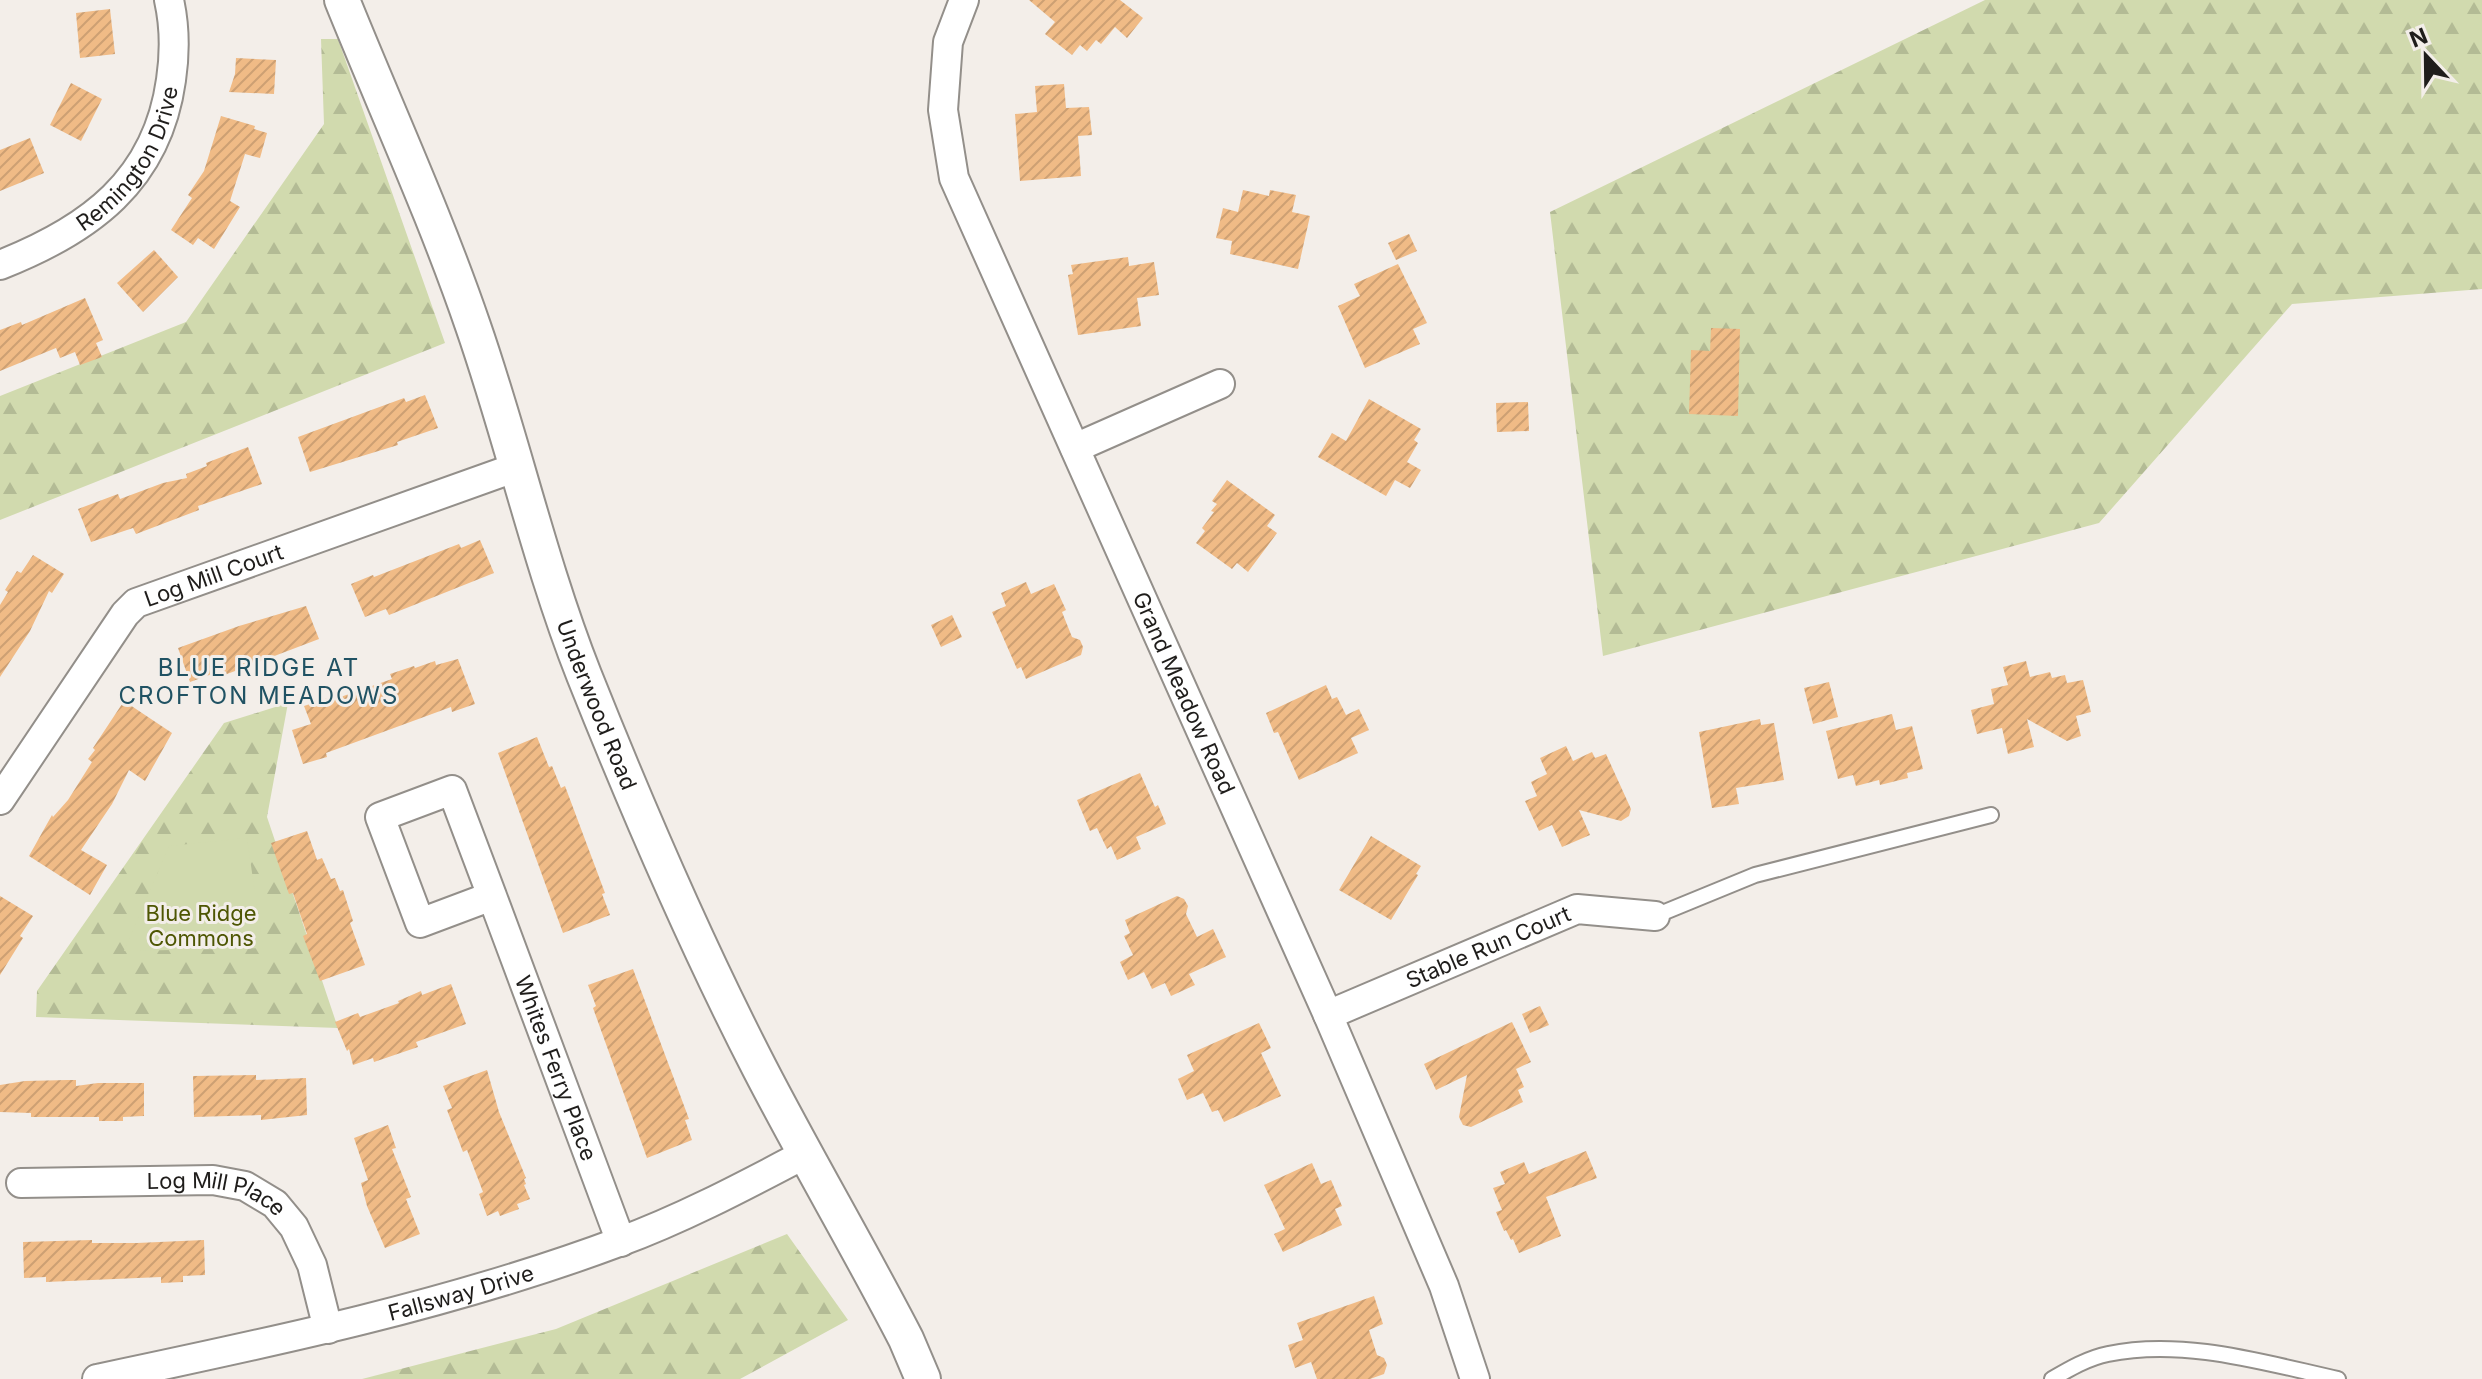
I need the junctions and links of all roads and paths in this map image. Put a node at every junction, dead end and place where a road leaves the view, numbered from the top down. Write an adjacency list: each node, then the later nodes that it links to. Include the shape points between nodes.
1 (169, 0): 4 (street, Remington Drive, via 175,50 169,96 142,166 80,226)
2 (342, 0): 7 (street, Underwood Road, via 460,287)
3 (964, 0): 6 (street, Grand Meadow Road, via 948,42 943,110 954,178)
4 (0, 265)
5 (1220, 384): 6 (street)
6 (1075, 448): 12 (street, Grand Meadow Road)
7 (517, 467): 8 (street, Log Mill Court, via 136,603); 13 (street, Underwood Road, via 583,672 710,967)
8 (0, 800)
9 (1991, 815): 11 (lane, via 1755,875)
10 (492, 896): 10 (street, Whites Ferry Place, via 420,923 380,817 452,790); 15 (street, Whites Ferry Place)
11 (1655, 916): 12 (street, Stable Run Court, via 1577,909)
12 (1328, 1015): 19 (street, Grand Meadow Road, via 1444,1286)
13 (805, 1154): 15 (street, Fallsway Drive, via 703,1208); 18 (street, Underwood Road)
14 (21, 1183): 16 (street, Log Mill Place, via 213,1180 245,1186 275,1204 294,1227 312,1265)
15 (621, 1242): 16 (street, Fallsway Drive, via 505,1281)
16 (328, 1329): 17 (street, Fallsway Drive)
17 (97, 1379)
18 (923, 1379)
19 (1475, 1379)
20 (2052, 1379): 21 (lane, via 2105,1354 2140,1350 2245,1359)
21 (2338, 1379)

